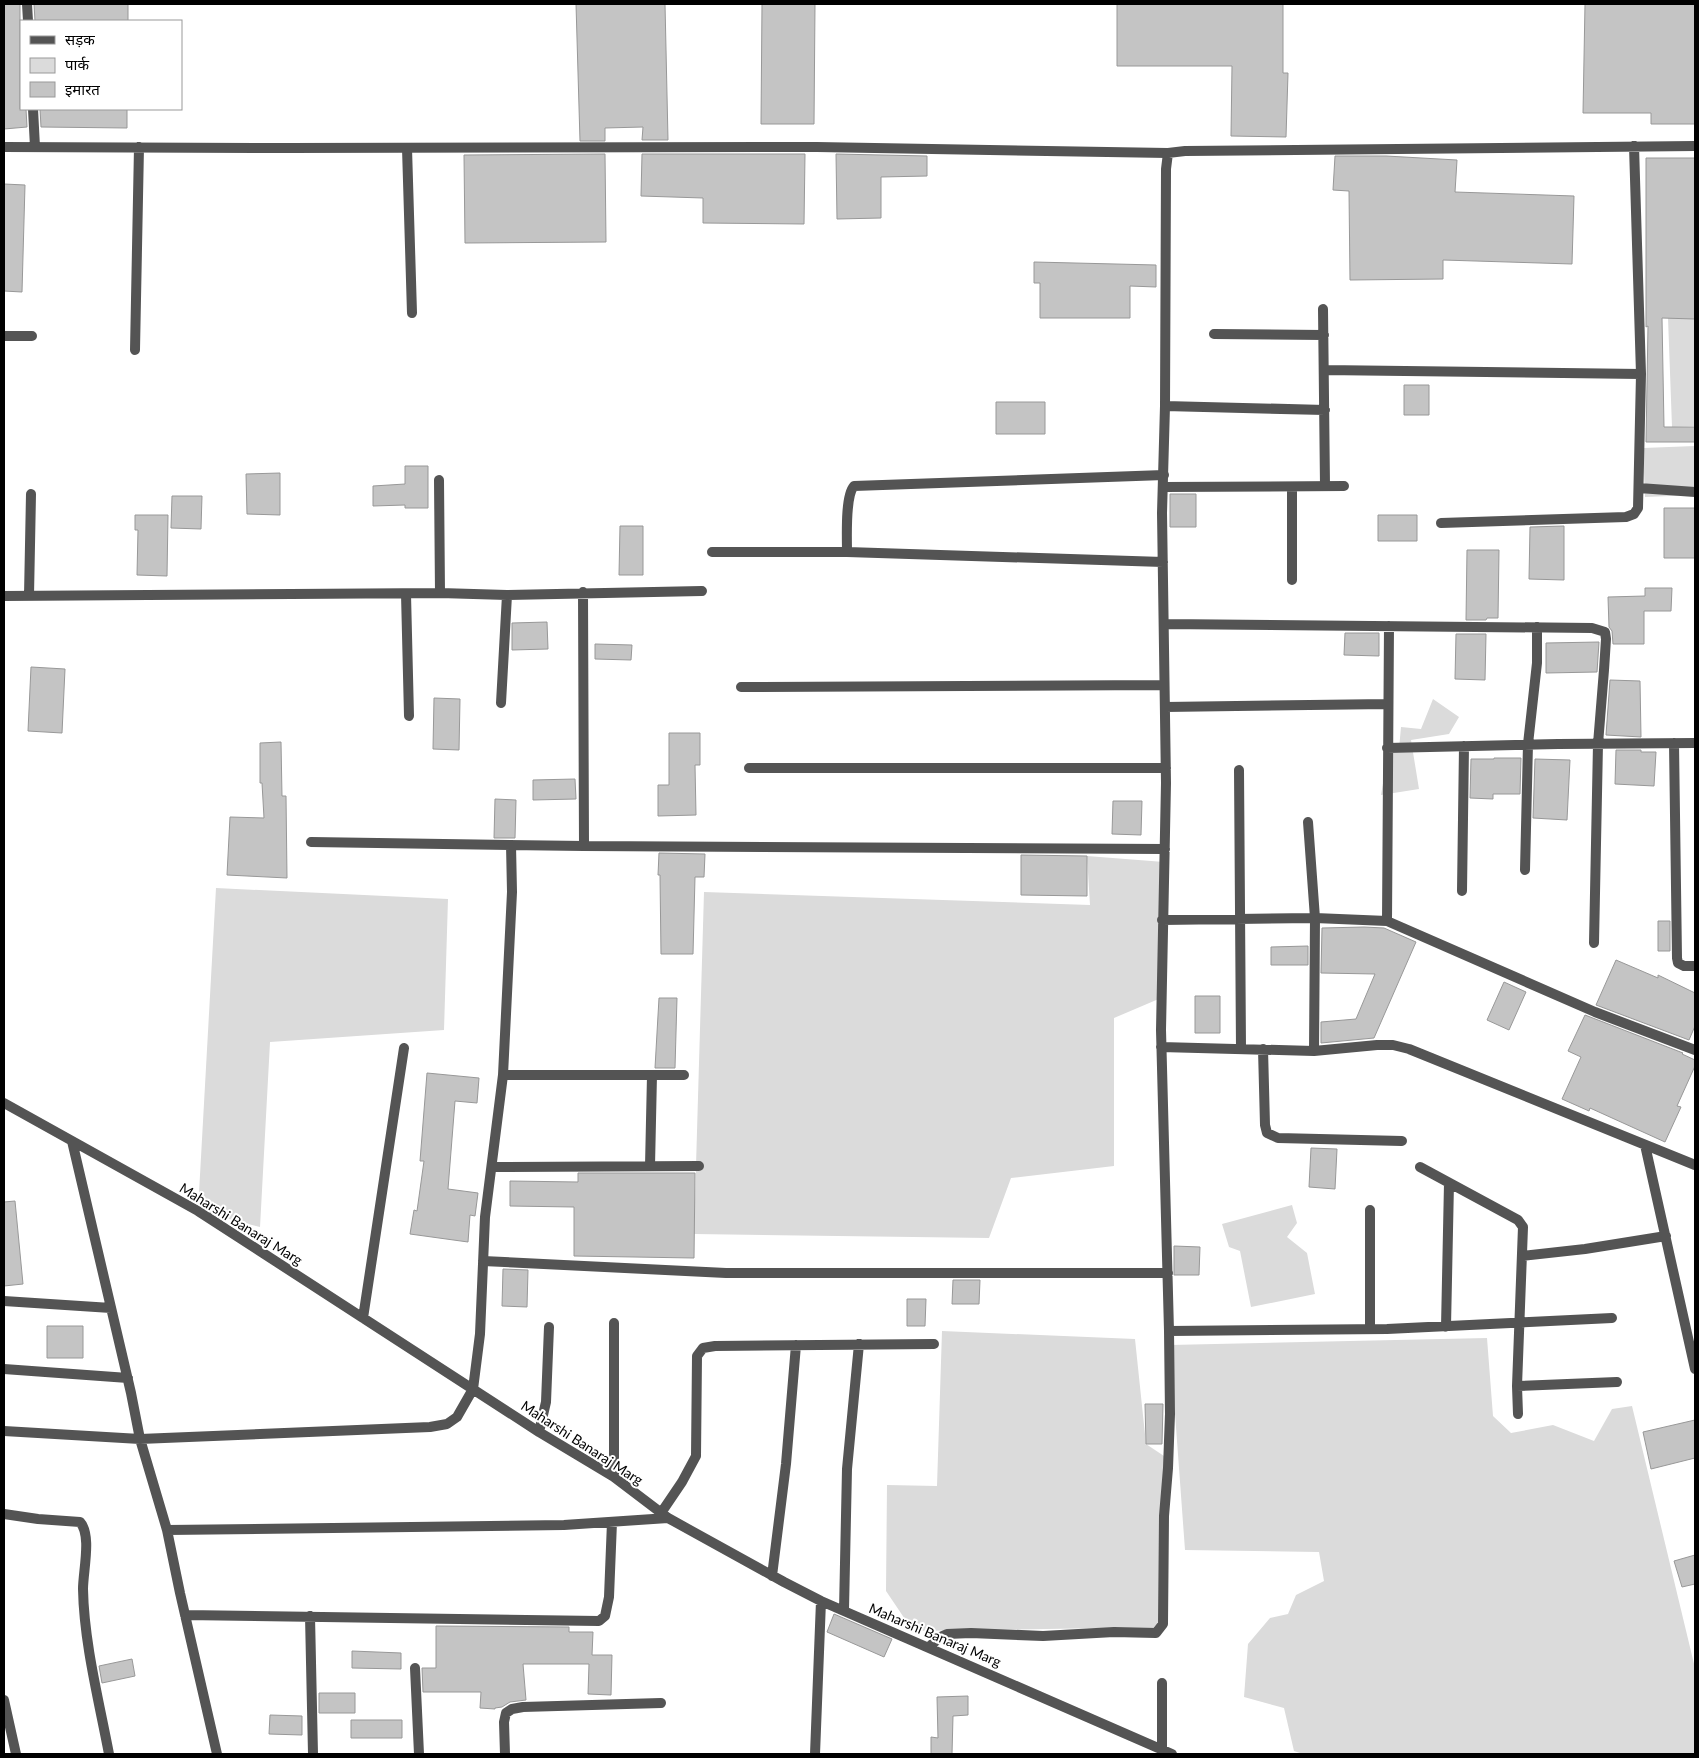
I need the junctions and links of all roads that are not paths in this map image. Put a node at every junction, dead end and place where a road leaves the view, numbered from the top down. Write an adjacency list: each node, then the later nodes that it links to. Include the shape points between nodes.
1 (27, 4): 2 (street)
2 (28, 20)
3 (33, 110): 7 (street)
4 (1634, 146): 5 (street); 10 (street); 19 (street)
5 (1695, 146)
6 (4, 147): 7 (street)
7 (35, 147): 8 (street)
8 (139, 147): 9 (street); 17 (street)
9 (407, 148): 10 (street, via 817,147); 12 (street)
10 (1168, 153): 20 (street)
11 (1324, 309): 14 (street)
12 (412, 314)
13 (1214, 334): 14 (street)
14 (1324, 335): 18 (street)
15 (4, 336): 16 (street)
16 (32, 336)
17 (135, 350)
18 (1324, 370): 19 (street); 21 (street)
19 (1641, 374): 28 (street)
20 (1165, 406): 21 (street); 22 (street)
21 (1325, 410): 25 (street)
22 (1164, 476): 27 (street); 33 (street, via 854,486 849,498)
23 (439, 480): 38 (street)
24 (1292, 486): 25 (street); 27 (street); 35 (street)
25 (1325, 486): 26 (street)
26 (1344, 486)
27 (1164, 488): 34 (street)
28 (1639, 488): 29 (street); 31 (street, via 1638,508 1626,517)
29 (1695, 492)
30 (31, 494): 42 (street)
31 (1441, 522)
32 (712, 552): 33 (street)
33 (847, 552): 34 (street)
34 (1163, 562): 43 (street)
35 (1292, 580)
36 (702, 591): 37 (street)
37 (583, 592): 40 (street); 64 (street)
38 (440, 593): 39 (street); 40 (street)
39 (406, 594): 42 (street); 51 (street)
40 (507, 595): 48 (street)
41 (4, 596): 42 (street)
42 (29, 596)
43 (1164, 624): 44 (street); 46 (street)
44 (1389, 626): 45 (street); 49 (street)
45 (1537, 627): 54 (street, via 1537,663); 55 (street, via 1592,628 1605,632)
46 (1164, 685): 47 (street); 50 (street)
47 (740, 688)
48 (501, 703)
49 (1388, 704): 50 (street); 57 (street)
50 (1165, 707): 59 (street)
51 (409, 716)
52 (1674, 743): 53 (street); 55 (street); 73 (street, via 1677,958 1678,963 1684,966)
53 (1695, 743)
54 (1528, 744): 55 (street); 56 (street); 66 (street)
55 (1598, 744): 72 (street)
56 (1464, 746): 57 (street); 67 (street)
57 (1388, 748): 71 (street)
58 (749, 768): 59 (street)
59 (1166, 768): 65 (street)
60 (1238, 770): 69 (street)
61 (1308, 822): 68 (street)
62 (311, 842): 63 (street)
63 (511, 845): 64 (street); 80 (street, via 512,892)
64 (584, 846): 65 (street)
65 (1165, 849): 70 (street)
66 (1525, 870)
67 (1462, 891)
68 (1315, 918): 69 (street); 71 (street); 79 (street)
69 (1239, 919): 70 (street); 76 (street)
70 (1162, 920): 74 (street)
71 (1387, 920): 78 (street, via 1595,1012)
72 (1594, 943)
73 (1695, 966)
74 (1161, 1047): 76 (street); 97 (street)
75 (404, 1048): 100 (street)
76 (1241, 1049): 77 (street)
77 (1263, 1049): 79 (street); 85 (street, via 1265,1125 1268,1132 1278,1138)
78 (1695, 1050)
79 (1314, 1051): 86 (street, via 1377,1045 1409,1049)
80 (503, 1075): 81 (street); 90 (street)
81 (652, 1075): 82 (street); 88 (street)
82 (684, 1075)
83 (4, 1103): 84 (street, Maharshi Banaraj Marg)
84 (72, 1141): 99 (street); 100 (street, Maharshi Banaraj Marg, via 198,1211)
85 (1402, 1141)
86 (1645, 1145): 87 (street); 94 (street)
87 (1695, 1165)
88 (650, 1166): 89 (street); 90 (street)
89 (699, 1166)
90 (492, 1167): 96 (street, via 484,1217)
91 (1420, 1167): 92 (street)
92 (1449, 1183): 95 (street, via 1518,1220 1524,1227); 105 (street)
93 (1370, 1210): 106 (street)
94 (1666, 1236): 95 (street); 107 (street)
95 (1522, 1256): 103 (street)
96 (482, 1261): 97 (street, via 726,1273); 117 (street, via 480,1334)
97 (1168, 1273): 108 (street)
98 (4, 1301): 99 (street)
99 (112, 1308): 114 (street)
100 (364, 1318): 117 (street, Maharshi Banaraj Marg)
101 (1612, 1318): 103 (street)
102 (614, 1323): 122 (street)
103 (1520, 1323): 105 (street); 116 (street)
104 (549, 1327): 120 (street, via 546,1402)
105 (1446, 1327): 106 (street)
106 (1370, 1329): 108 (street)
107 (1691, 1330): 113 (street)
108 (1169, 1331): 132 (street, via 1163,1624 1160,1629 1156,1633 1043,1636 947,1634)
109 (796, 1344): 110 (street); 124 (street, via 703,1348 697,1356 696,1456); 127 (street)
110 (859, 1344): 111 (street); 129 (street, via 847,1469)
111 (934, 1344)
112 (4, 1369): 114 (street)
113 (1695, 1369)
114 (128, 1378): 121 (street)
115 (1617, 1382): 116 (street)
116 (1518, 1386): 118 (street)
117 (473, 1389): 120 (street, Maharshi Banaraj Marg); 121 (street, via 457,1417 447,1424 430,1427)
118 (1518, 1414)
119 (4, 1432): 121 (street)
120 (539, 1432): 122 (street, Maharshi Banaraj Marg)
121 (140, 1439): 126 (street)
122 (614, 1477): 124 (street, Maharshi Banaraj Marg)
123 (4, 1514): 139 (street, via 80,1522 84,1526 83,1589 87,1634)
124 (664, 1515): 125 (street); 127 (street, Maharshi Banaraj Marg)
125 (612, 1522): 126 (street); 131 (street, via 609,1597 605,1616 599,1621)
126 (167, 1530): 130 (street)
127 (772, 1576): 128 (street, Maharshi Banaraj Marg)
128 (821, 1601): 129 (street, Maharshi Banaraj Marg); 144 (street)
129 (844, 1610): 132 (street, Maharshi Banaraj Marg)
130 (185, 1615): 131 (street); 140 (street)
131 (310, 1616): 141 (street)
132 (929, 1647): 137 (street, Maharshi Banaraj Marg)
133 (414, 1668): 142 (street)
134 (1162, 1683): 137 (street)
135 (4, 1700): 138 (street)
136 (661, 1703): 143 (street, via 512,1709 506,1713 504,1722)
137 (1162, 1751): 145 (street, Maharshi Banaraj Marg)
138 (16, 1754)
139 (109, 1754)
140 (218, 1754)
141 (313, 1754)
142 (419, 1754)
143 (505, 1754)
144 (815, 1754)
145 (1172, 1754)

